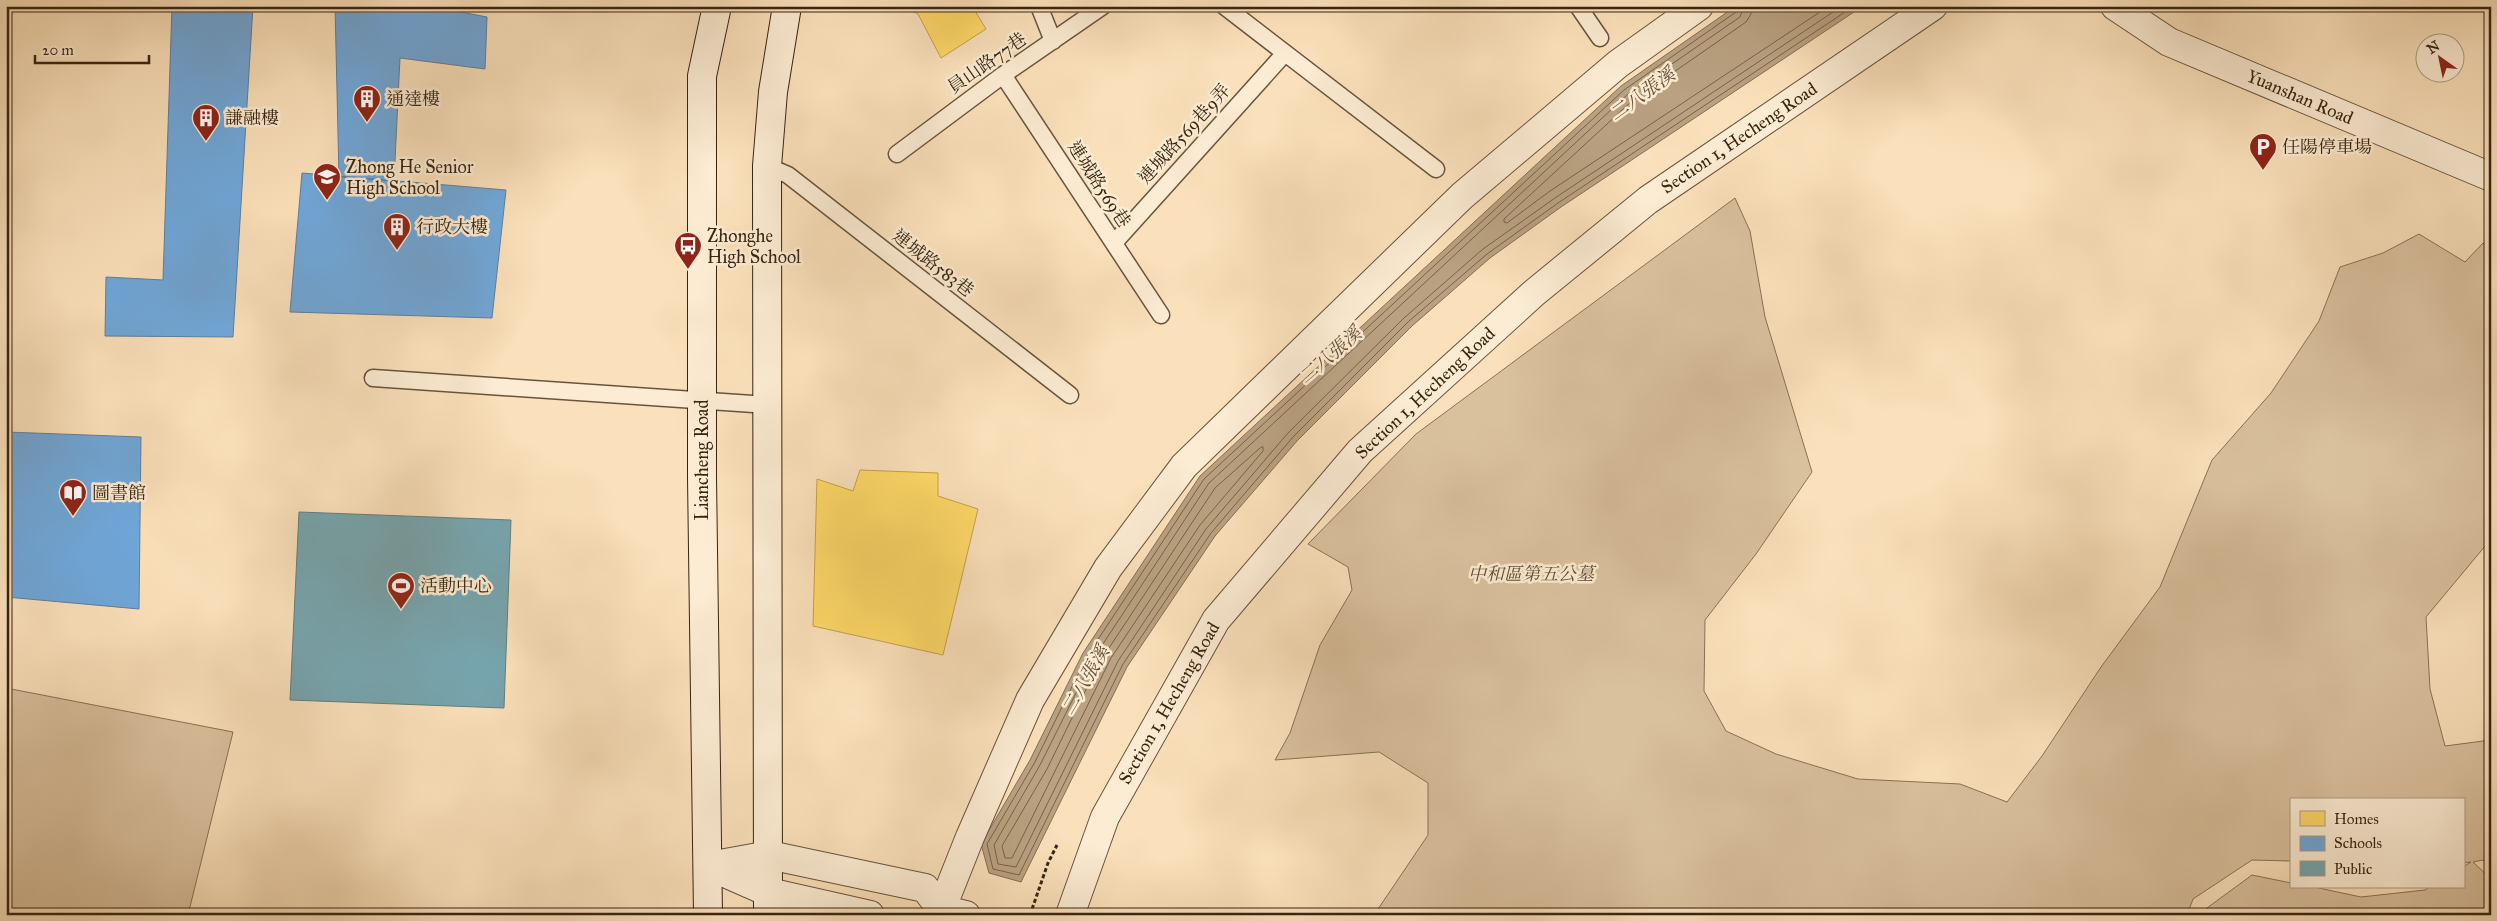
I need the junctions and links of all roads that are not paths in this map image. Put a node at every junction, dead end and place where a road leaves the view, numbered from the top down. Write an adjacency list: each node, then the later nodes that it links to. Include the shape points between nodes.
1 (717, 6): 22 (street, Liancheng Road, via 702,76)
2 (787, 6): 15 (street, via 773,92)
3 (1039, 6): 11 (lane)
4 (1103, 6): 11 (lane, 員山路77巷)
5 (1224, 6): 12 (lane)
6 (1578, 6): 10 (lane)
7 (1699, 6): 27 (street, via 1618,64 1462,196 1184,466 1108,568 1030,700 970,837)
8 (1933, 6): 30 (street, Section 1, Hecheng Road, via 1648,200 1534,292 1360,451 1216,620 1104,817)
9 (2115, 6): 17 (street, Yuanshan Road, via 2169,42)
10 (1600, 38)
11 (1053, 42): 13 (lane, 員山路77巷)
12 (1285, 53): 16 (lane); 18 (lane, 連城路569巷9弄)
13 (1003, 75): 14 (lane, 員山路77巷); 18 (lane, 連城路569巷)
14 (897, 154)
15 (768, 166): 21 (lane, 連城路583巷, via 788,175); 23 (street)
16 (1436, 169)
17 (2491, 177)
18 (1114, 243): 19 (lane, 連城路569巷)
19 (1160, 315)
20 (373, 378): 22 (lane)
21 (1070, 395)
22 (702, 401): 23 (lane); 25 (street, Liancheng Road)
23 (768, 405): 24 (street)
24 (768, 855): 25 (street); 26 (street); 27 (street, via 924,888)
25 (709, 866): 26 (street); 28 (street, Liancheng Road)
26 (768, 904): 29 (street)
27 (944, 913)
28 (708, 915)
29 (870, 915)
30 (1070, 915)

